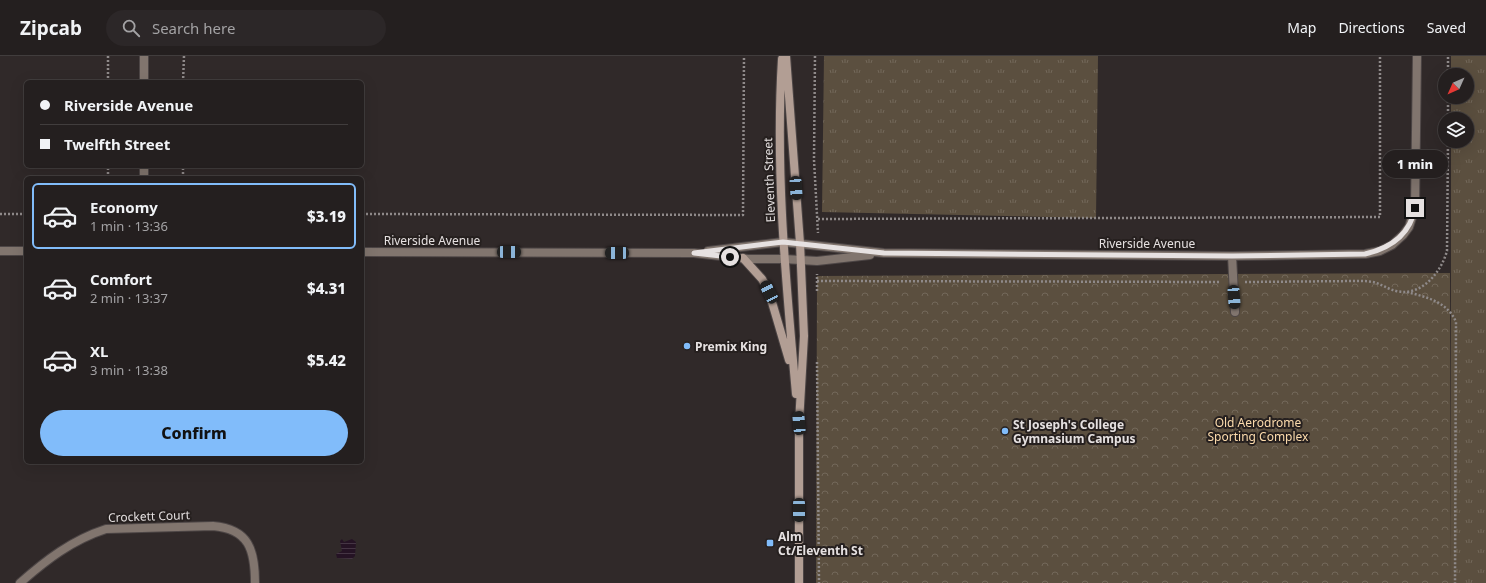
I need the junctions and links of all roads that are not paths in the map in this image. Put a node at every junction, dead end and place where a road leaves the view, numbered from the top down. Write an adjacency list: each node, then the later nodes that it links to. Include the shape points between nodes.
1 (144, 56): 5 (street)
2 (783, 56): 6 (main road, Eleventh Street, via 779,110)
3 (786, 56): 7 (main road, Eleventh Street)
4 (1418, 56): 13 (street, Riverside Avenue, via 1415,208 1409,227 1403,234 1392,245 1365,254)
5 (144, 80)
6 (783, 242): 7 (street, Riverside Avenue); 11 (street, Riverside Avenue); 15 (main road, Eleventh Street)
7 (800, 243): 12 (street, Riverside Avenue); 16 (main road, Eleventh Street)
8 (0, 251): 9 (street)
9 (24, 251)
10 (364, 252): 11 (street, Riverside Avenue)
11 (694, 253): 14 (street, Riverside Avenue)
12 (884, 253): 13 (street, Riverside Avenue); 16 (street, Riverside Avenue)
13 (1232, 256): 17 (street)
14 (743, 258): 15 (street, Riverside Avenue); 18 (main road, via 762,279 769,292)
15 (784, 259): 16 (street, Riverside Avenue); 18 (main road, Eleventh Street)
16 (801, 260): 19 (main road, Eleventh Street, via 804,336)
17 (1235, 312)
18 (795, 378): 19 (main road, Eleventh Street)
19 (799, 423): 22 (main road, Eleventh Street)
20 (20, 583): 21 (street, Crockett Court, via 72,543 89,534 106,529 213,526 231,529 244,539 252,550)
21 (256, 583)
22 (799, 583)

